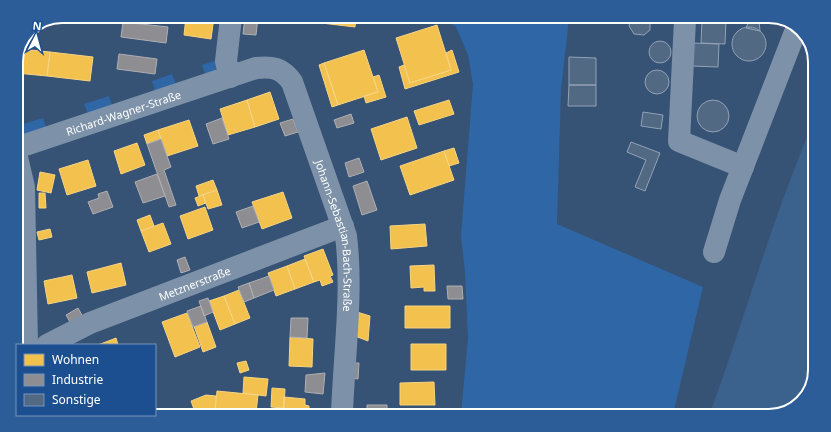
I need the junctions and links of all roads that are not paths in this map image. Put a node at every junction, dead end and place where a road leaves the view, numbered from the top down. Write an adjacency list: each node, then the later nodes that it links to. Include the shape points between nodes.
1 (230, 23): 5 (street, via 226,61)
2 (685, 23): 7 (street, via 679,141)
3 (795, 33): 7 (street)
4 (280, 69): 5 (street, Richard-Wagner-Straße, via 256,68); 9 (street, Johann-Sebastian-Bach-Straße, via 292,82)
5 (230, 77): 6 (street, Richard-Wagner-Straße)
6 (23, 146)
7 (743, 167): 10 (street)
8 (23, 183): 11 (street)
9 (343, 226): 12 (street, Metznerstraße, via 90,324); 13 (street, Johann-Sebastian-Bach-Straße, via 347,249 347,302)
10 (714, 252)
11 (27, 344)
12 (50, 344)
13 (342, 409)

